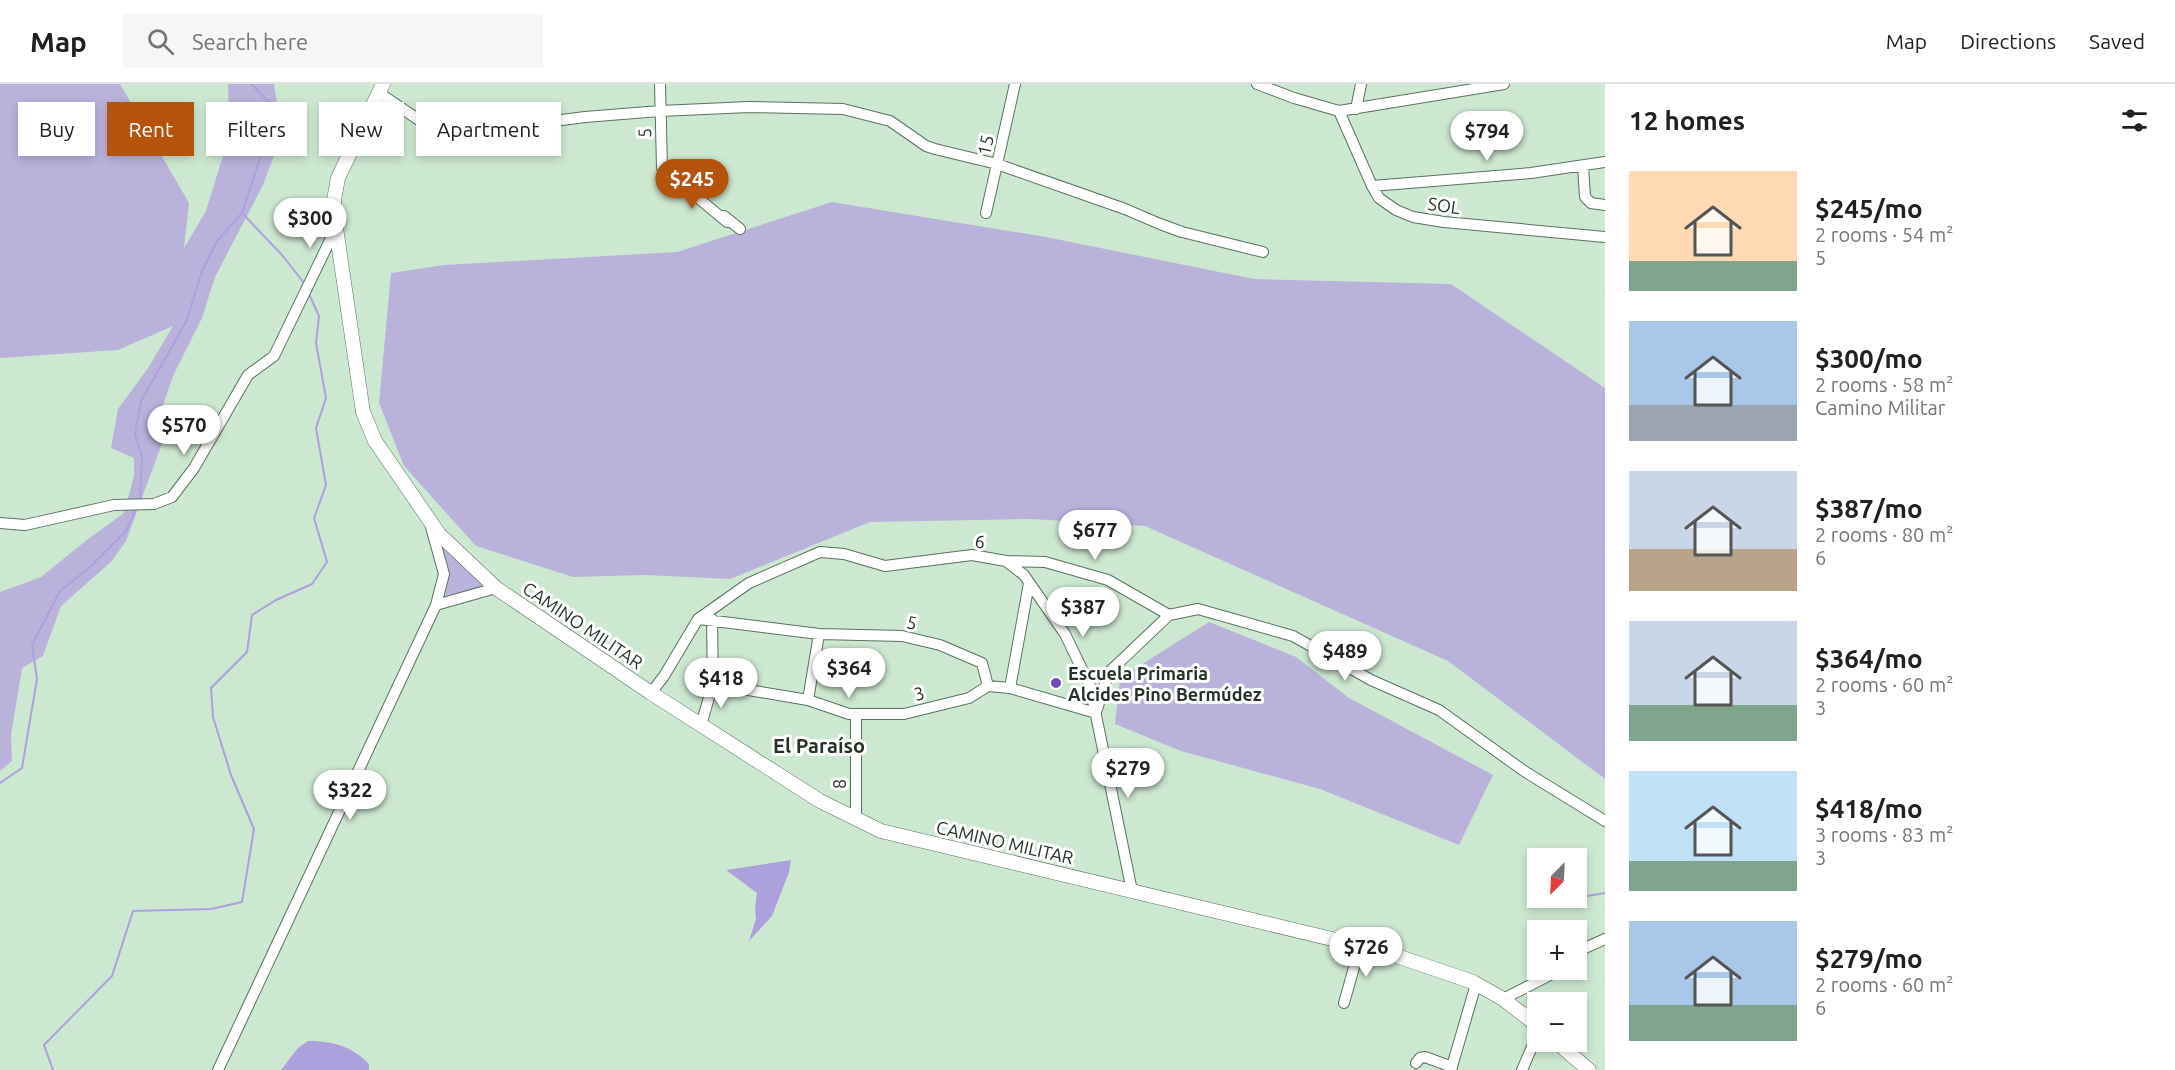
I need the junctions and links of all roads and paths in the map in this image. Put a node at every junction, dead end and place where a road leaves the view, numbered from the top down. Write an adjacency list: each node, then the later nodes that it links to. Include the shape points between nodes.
1 (660, 84): 8 (street, 5)
2 (1015, 84): 11 (street, 15)
3 (1257, 84): 9 (street)
4 (1361, 84): 7 (street)
5 (1504, 84): 7 (street)
6 (381, 89): 8 (street, via 419,120 457,137 487,137 554,121); 18 (main road, CAMINO MILITAR, via 338,178 334,200)
7 (1356, 109): 9 (street)
8 (660, 111): 11 (street, via 749,107 851,111 890,121 926,146); 13 (street, 5)
9 (1339, 111): 14 (street, SOL)
10 (1605, 162): 12 (street)
11 (998, 164): 16 (street, 15); 21 (street, via 1160,224)
12 (1583, 166): 14 (street); 15 (street, via 1585,197 1591,203)
13 (662, 168): 17 (street); 19 (street)
14 (1372, 186): 20 (street, SOL, via 1379,198 1413,217)
15 (1605, 205)
16 (986, 213)
17 (727, 222)
18 (336, 228): 22 (main road, CAMINO MILITAR, via 363,412 375,441); 23 (street, via 274,356 248,375 194,468 172,497 154,504 114,505 25,525)
19 (741, 229)
20 (1605, 237)
21 (1263, 252)
22 (430, 523): 26 (main road, CAMINO MILITAR); 27 (street, via 444,573)
23 (0, 524)
24 (1006, 561): 25 (street, 6); 28 (street, via 1045,562 1108,580); 29 (street, 6, via 972,555 885,566 844,554 820,552 749,583)
25 (1029, 583): 34 (street); 37 (street, 6, via 1065,634 1090,686)
26 (496, 588): 27 (street); 35 (main road, CAMINO MILITAR)
27 (436, 605): 55 (street)
28 (1169, 615): 37 (street, via 1109,672); 41 (street, via 1198,609 1293,636 1371,680 1439,710 1524,771)
29 (698, 619): 30 (street, 5); 35 (street, 6)
30 (712, 619): 31 (street, 5); 32 (street)
31 (819, 634): 33 (street, 5, via 902,636 940,645 982,663); 36 (street)
32 (713, 684): 36 (street, 3); 39 (street)
33 (988, 686): 34 (street); 38 (street, 3, via 969,698 904,714)
34 (1010, 688): 37 (street)
35 (651, 693): 39 (main road, CAMINO MILITAR)
36 (808, 700): 38 (street, 3)
37 (1096, 713): 42 (street, 6)
38 (856, 714): 40 (street, 8)
39 (700, 725): 40 (main road, CAMINO MILITAR, via 820,801)
40 (856, 818): 42 (main road, CAMINO MILITAR, via 906,838)
41 (1605, 821)
42 (1132, 891): 44 (main road, CAMINO MILITAR)
43 (1605, 939): 45 (street)
44 (1360, 946): 47 (main road, CAMINO MILITAR); 49 (street)
45 (1587, 947)
46 (1540, 980): 48 (street)
47 (1476, 984): 48 (main road, CAMINO MILITAR); 54 (street)
48 (1503, 999): 50 (main road, CAMINO MILITAR)
49 (1344, 1003)
50 (1527, 1018)
51 (1530, 1052): 56 (street)
52 (1568, 1052): 57 (main road)
53 (1416, 1063): 54 (street, via 1425,1057)
54 (1452, 1069)
55 (218, 1070)
56 (1522, 1070)
57 (1589, 1070)

